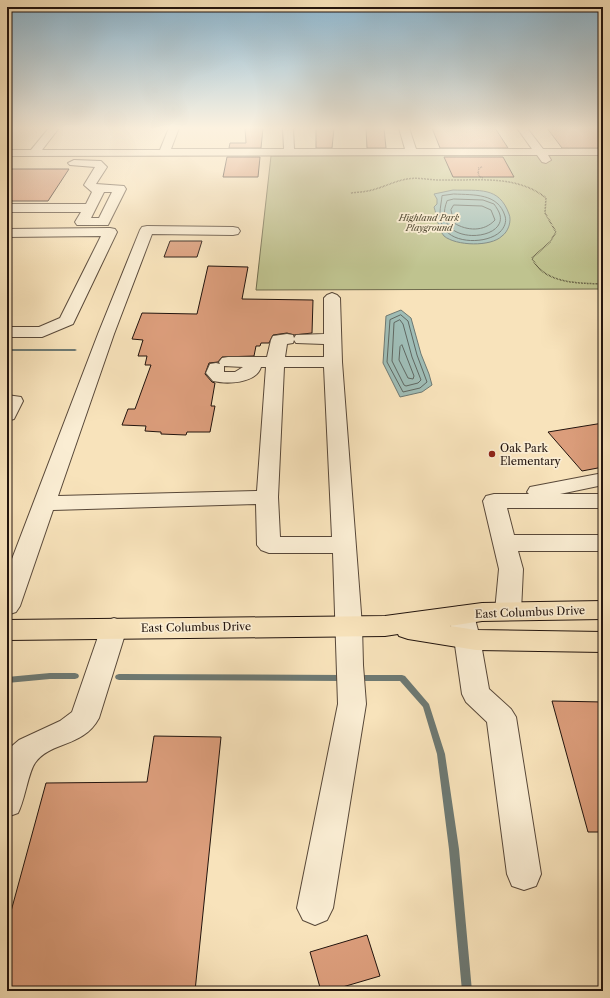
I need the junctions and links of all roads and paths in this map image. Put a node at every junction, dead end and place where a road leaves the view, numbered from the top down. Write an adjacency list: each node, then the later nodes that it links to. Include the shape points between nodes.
1 (96, 175): 2 (street, via 90,185)
2 (95, 188): 5 (street, via 99,191); 5 (street, via 120,188 103,222 82,222)
3 (351, 193): 9 (path, via 373,190 400,180 414,178 490,180 512,182 531,188 546,198 545,213 556,232 550,242 532,258 533,265 543,273 562,280)
4 (7, 208): 5 (street)
5 (87, 212): 6 (street)
6 (7, 217)
7 (233, 231): 22 (street, via 147,230 106,334)
8 (7, 232): 11 (street, via 110,232 67,321 42,332)
9 (603, 284)
10 (332, 298): 12 (street)
11 (7, 332)
12 (333, 339): 13 (street, via 279,340); 14 (street)
13 (275, 362): 14 (street); 15 (street, via 252,361 252,369 237,378 219,377 215,373); 19 (street)
14 (333, 362): 25 (street)
15 (222, 365)
16 (7, 401): 17 (street, via 14,401)
17 (7, 415)
18 (603, 479): 20 (street)
19 (267, 497): 22 (street); 25 (street, via 269,545)
20 (494, 501): 21 (street); 24 (street)
21 (603, 501)
22 (45, 503): 26 (street)
23 (603, 543): 24 (street)
24 (504, 544): 28 (street, via 511,569)
25 (344, 545): 29 (street)
26 (7, 606)
27 (603, 610): 28 (main road, East Columbus Drive)
28 (508, 612): 30 (main road, East Columbus Drive, via 482,612)
29 (349, 626): 30 (main road, East Columbus Drive); 31 (main road, East Columbus Drive); 36 (street, via 352,704)
30 (464, 627): 33 (main road, East Columbus Drive); 35 (street, via 476,694 501,717)
31 (114, 628): 32 (main road, East Columbus Drive); 34 (street, via 84,718 77,726 32,748 22,756)
32 (7, 630)
33 (603, 642)
34 (7, 802)
35 (524, 874)
36 (315, 908)

